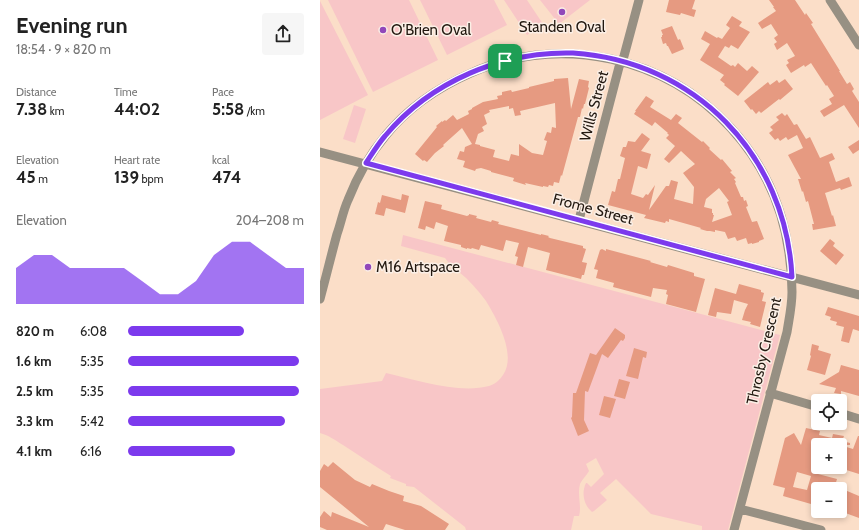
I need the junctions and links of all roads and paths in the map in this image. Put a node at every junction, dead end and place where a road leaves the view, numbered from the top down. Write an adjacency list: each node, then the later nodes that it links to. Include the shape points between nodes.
1 (639, 0): 4 (street, Wills Street)
2 (830, 0): 3 (street)
3 (859, 45)
4 (622, 61): 6 (street, Throsby Crescent, via 557,53 500,62 482,68 444,87 410,111 385,136); 7 (street, Wills Street); 8 (street, Throsby Crescent, via 650,71 695,96 739,137 762,170 778,204 786,230)
5 (320, 152): 6 (street, Frome Street)
6 (366, 163): 7 (street, Frome Street); 10 (street, Throsby Crescent, via 347,202)
7 (578, 220): 8 (street, Frome Street)
8 (792, 277): 9 (street, Frome Street); 11 (street, Throsby Crescent, via 792,298 787,327)
9 (859, 295)
10 (320, 298)
11 (770, 393): 12 (street); 15 (street, Throsby Crescent)
12 (811, 405)
13 (847, 416): 14 (street)
14 (859, 419)
15 (740, 509): 16 (street, Throsby Crescent); 17 (street)
16 (734, 530)
17 (821, 530)

